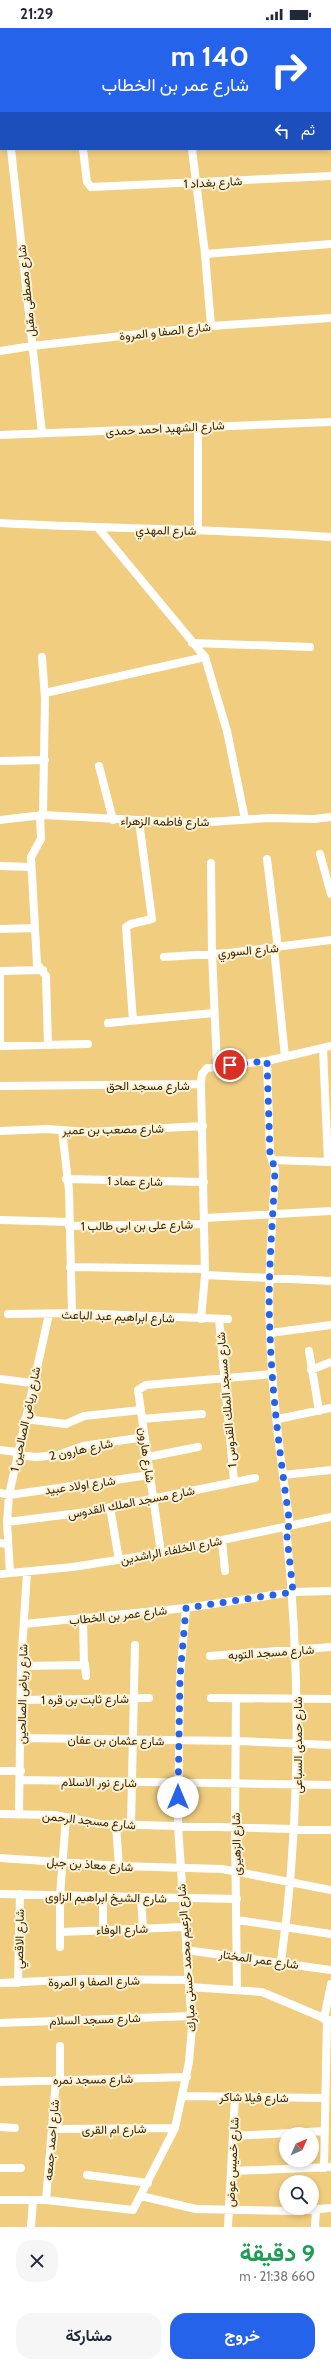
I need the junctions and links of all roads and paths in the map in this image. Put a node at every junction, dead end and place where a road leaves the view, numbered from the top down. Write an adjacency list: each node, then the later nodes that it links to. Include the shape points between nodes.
1 (10, 150): 10 (street, شارع مصطفى مقبل)
2 (83, 150): 5 (street, شارع بغداد 1, via 87,182 91,187)
3 (192, 150): 5 (street)
4 (331, 176): 5 (street, شارع بغداد 1)
5 (196, 183): 7 (street)
6 (331, 244): 7 (street)
7 (205, 254): 9 (street)
8 (331, 318): 9 (street, شارع الصفا و المروة)
9 (211, 326): 10 (street, شارع الصفا و المروة)
10 (32, 346): 11 (street, شارع الصفا و المروة); 14 (street, شارع مصطفى مقبل)
11 (0, 352)
12 (331, 422): 13 (street, شارع الشهيد احمد حمدى)
13 (198, 426): 14 (street, شارع الشهيد احمد حمدى); 18 (street)
14 (42, 434): 15 (street, شارع الشهيد احمد حمدى)
15 (0, 435)
16 (0, 523): 17 (street, شارع المهدي)
17 (99, 529): 18 (street, شارع المهدي); 20 (street)
18 (198, 531): 19 (street, شارع المهدي)
19 (331, 537)
20 (192, 643): 21 (street); 23 (street)
21 (310, 647)
22 (42, 657): 24 (street)
23 (205, 658): 24 (street); 30 (street, via 225,724)
24 (45, 693): 25 (street)
25 (45, 760): 26 (street); 28 (street)
26 (0, 761)
27 (99, 766): 32 (street)
28 (42, 815): 31 (street, شارع فاطمه الزهراء); 32 (street, شارع فاطمه الزهراء); 38 (street, via 41,839 32,853)
29 (331, 817): 30 (street, شارع فاطمه الزهراء)
30 (245, 819): 33 (street, شارع فاطمه الزهراء, via 194,823)
31 (0, 820)
32 (113, 820): 33 (street, شارع فاطمه الزهراء)
33 (139, 821): 49 (street, via 152,919 126,927)
34 (320, 854): 39 (street)
35 (267, 859): 43 (street)
36 (212, 863): 44 (street)
37 (0, 866): 38 (street)
38 (31, 867): 40 (street)
39 (331, 894)
40 (35, 928): 41 (street); 46 (street, via 37,964)
41 (0, 929)
42 (331, 940): 43 (street, شارع السوري)
43 (276, 948): 44 (street, شارع السوري); 55 (street)
44 (212, 953): 45 (street, شارع السوري); 48 (street)
45 (164, 957)
46 (43, 970): 47 (street); 52 (street, via 46,976)
47 (0, 971): 53 (street)
48 (214, 1013): 49 (street); 57 (street)
49 (133, 1020): 50 (street)
50 (108, 1023)
51 (88, 1044): 52 (street)
52 (48, 1045): 53 (street)
53 (0, 1046)
54 (327, 1047): 55 (street, شارع مسجد الحق); 60 (street)
55 (285, 1057): 56 (street, شارع مسجد الحق)
56 (267, 1061): 57 (street, شارع مسجد الحق); 64 (street)
57 (217, 1066): 58 (street, شارع مسجد الحق, via 204,1070)
58 (201, 1083): 59 (street, شارع مسجد الحق); 61 (street)
59 (0, 1086)
60 (329, 1124): 65 (street)
61 (203, 1126): 62 (street, شارع مصعب بن عمير, via 88,1132); 67 (street)
62 (62, 1130): 63 (street, شارع مصعب بن عمير); 66 (street)
63 (0, 1131)
64 (272, 1160): 65 (street); 69 (street, via 275,1169)
65 (330, 1162)
66 (66, 1179): 67 (street, شارع عماد 1); 72 (street, via 69,1190)
67 (204, 1182): 71 (street)
68 (331, 1211): 69 (street)
69 (273, 1213): 71 (street); 75 (street)
70 (0, 1220): 72 (street, شارع على بن ابى طالب 1)
71 (204, 1221): 72 (street, شارع على بن ابى طالب 1); 74 (street)
72 (69, 1224): 73 (street)
73 (70, 1267): 74 (street); 77 (street)
74 (205, 1272): 75 (street); 80 (street)
75 (270, 1280): 76 (street); 84 (street)
76 (331, 1281)
77 (72, 1313): 79 (street, شارع ابراهيم عبد الباعث); 80 (street, شارع ابراهيم عبد الباعث)
78 (8, 1314): 79 (street, شارع ابراهيم عبد الباعث)
79 (48, 1314): 91 (street, شارع رياض الصالحين 1)
80 (201, 1319): 81 (street, شارع ابراهيم عبد الباعث)
81 (219, 1319): 82 (street, شارع ابراهيم عبد الباعث); 89 (street, شارع مسجد الملك القدوس 1)
82 (228, 1319)
83 (331, 1325): 84 (street)
84 (270, 1333): 88 (street)
85 (309, 1351): 87 (street)
86 (331, 1362): 87 (street)
87 (311, 1370): 94 (street)
88 (273, 1374): 89 (street); 98 (street)
89 (225, 1378): 93 (street, شارع هارون, via 146,1385 138,1390); 108 (street, شارع مسجد الملك القدوس 1)
90 (0, 1379): 91 (street)
91 (32, 1383): 96 (street, شارع رياض الصالحين 1)
92 (331, 1408): 94 (street)
93 (141, 1410): 96 (street, via 84,1416 66,1424); 97 (street, شارع هارون)
94 (319, 1411): 98 (street)
95 (202, 1414): 97 (street)
96 (24, 1419): 102 (street, شارع رياض الصالحين 1)
97 (142, 1419): 99 (street, شارع هارون)
98 (278, 1419): 106 (street)
99 (145, 1437): 102 (street, شارع هارون 2, via 83,1446 58,1455 36,1457); 103 (street, شارع هارون)
100 (198, 1447): 103 (street)
101 (0, 1450): 102 (street, شارع هارون 2)
102 (17, 1454): 110 (street, شارع رياض الصالحين 1)
103 (148, 1457): 105 (street, شارع هارون)
104 (331, 1470): 106 (street)
105 (150, 1475): 110 (street, شارع اولاد عبيد); 111 (street, شارع هارون)
106 (283, 1475): 115 (street)
107 (255, 1478): 108 (street, شارع مسجد الملك القدوس)
108 (234, 1481): 111 (street, شارع مسجد الملك القدوس)
109 (0, 1493): 110 (street)
110 (9, 1495): 114 (street, شارع رياض الصالحين 1)
111 (154, 1499): 112 (street, شارع مسجد الملك القدوس); 118 (street, شارع هارون)
112 (110, 1507): 114 (street, شارع مسجد الملك القدوس); 119 (street)
113 (331, 1517): 115 (street, شارع الخلفاء الراشدين)
114 (7, 1522): 117 (street, شارع رياض الصالحين 1)
115 (288, 1526): 116 (street, شارع الخلفاء الراشدين); 125 (street, شارع حمدى السباعى)
116 (222, 1540): 118 (street, شارع الخلفاء الراشدين); 120 (street)
117 (4, 1544): 122 (street, شارع رياض الصالحين 1)
118 (161, 1553): 119 (street, شارع الخلفاء الراشدين)
119 (119, 1560): 121 (street, شارع الخلفاء الراشدين)
120 (225, 1571)
121 (28, 1572): 122 (street, شارع الخلفاء الراشدين); 128 (street, شارع رياض الصالحين)
122 (10, 1573): 123 (street, شارع الخلفاء الراشدين)
123 (0, 1574)
124 (331, 1591): 125 (street, شارع عمر بن الخطاب)
125 (293, 1592): 126 (street, شارع عمر بن الخطاب); 131 (street, شارع حمدى السباعى)
126 (186, 1608): 127 (street, شارع عمر بن الخطاب); 145 (street, شارع الزعيم محمد حسنى مبارك, via 180,1677)
127 (83, 1618): 128 (street, شارع عمر بن الخطاب); 133 (street)
128 (24, 1624): 134 (street, شارع رياض الصالحين)
129 (135, 1645): 140 (street)
130 (331, 1647): 131 (street, شارع مسجد التوبه)
131 (296, 1651): 132 (street, شارع مسجد التوبه); 139 (street, شارع حمدى السباعى)
132 (210, 1656)
133 (85, 1664): 134 (street); 135 (street)
134 (21, 1666): 142 (street, شارع رياض الصالحين)
135 (86, 1676)
136 (150, 1698): 140 (street, شارع ثابت بن قره 1)
137 (211, 1698): 138 (street)
138 (236, 1698): 139 (street); 146 (street, شارع الزهيرى)
139 (297, 1698): 141 (street); 147 (street, شارع حمدى السباعى)
140 (133, 1699): 142 (street, شارع ثابت بن قره 1); 144 (street)
141 (331, 1699)
142 (21, 1700): 143 (street, شارع رياض الصالحين)
143 (21, 1738): 144 (street, شارع عثمان بن عفان); 150 (street, شارع رياض الصالحين)
144 (134, 1741): 145 (street, شارع عثمان بن عفان); 152 (street)
145 (179, 1741): 146 (street, شارع عثمان بن عفان); 154 (street, شارع الزعيم محمد حسنى مبارك)
146 (237, 1741): 147 (street, شارع عثمان بن عفان); 153 (street, شارع الزهيرى)
147 (298, 1743): 148 (street, شارع عثمان بن عفان); 155 (street, شارع حمدى السباعى)
148 (331, 1746)
149 (0, 1771): 150 (street)
150 (21, 1771): 151 (street, شارع رياض الصالحين)
151 (21, 1780): 152 (street, شارع نور الاسلام); 158 (street, شارع رياض الصالحين)
152 (132, 1782): 154 (street, شارع نور الاسلام); 161 (street)
153 (236, 1782): 154 (street, شارع نور الاسلام); 155 (street, شارع نور الاسلام); 163 (street, شارع الزهيرى)
154 (178, 1783): 162 (street, شارع الزعيم محمد حسنى مبارك)
155 (297, 1783): 156 (street, شارع نور الاسلام); 164 (street, شارع حمدى السباعى)
156 (331, 1785)
157 (0, 1814): 158 (street, شارع مسجد الرحمن)
158 (19, 1815): 159 (street, شارع مسجد الرحمن)
159 (66, 1817): 160 (street, شارع مسجد الرحمن); 167 (street)
160 (116, 1825): 161 (street, شارع مسجد الرحمن); 168 (street)
161 (131, 1826): 162 (street, شارع مسجد الرحمن)
162 (178, 1826): 163 (street, شارع مسجد الرحمن); 169 (street, شارع الزعيم محمد حسنى مبارك)
163 (235, 1827): 164 (street, شارع مسجد الرحمن); 170 (street, شارع الزهيرى)
164 (296, 1829): 165 (street, شارع مسجد الرحمن); 171 (street, شارع حمدى السباعى)
165 (331, 1830)
166 (0, 1858): 167 (street, شارع معاذ بن جبل)
167 (62, 1862): 168 (street, شارع معاذ بن جبل); 175 (street)
168 (119, 1866): 169 (street, شارع معاذ بن جبل)
169 (180, 1867): 170 (street, شارع معاذ بن جبل); 178 (street, شارع الزعيم محمد حسنى مبارك)
170 (236, 1872): 171 (street, شارع معاذ بن جبل); 179 (street, شارع الزهيرى)
171 (291, 1883): 172 (street, شارع معاذ بن جبل); 182 (street, شارع حمدى السباعى)
172 (331, 1890)
173 (0, 1894): 174 (street, شارع الشيخ ابراهيم الزاوى)
174 (20, 1894): 175 (street, شارع الشيخ ابراهيم الزاوى); 192 (street, شارع الاقصي)
175 (60, 1896): 176 (street, شارع الشيخ ابراهيم الزاوى); 185 (street)
176 (103, 1897): 177 (street, شارع الشيخ ابراهيم الزاوى); 184 (street)
177 (141, 1897): 178 (street, شارع الشيخ ابراهيم الزاوى); 183 (street)
178 (182, 1898): 179 (street, شارع الشيخ ابراهيم الزاوى); 181 (street, شارع الزعيم محمد حسنى مبارك)
179 (237, 1899): 180 (street, شارع الزهيرى)
180 (237, 1920): 182 (street); 189 (street, شارع الزهيرى)
181 (184, 1927): 183 (street, شارع الوفاء); 188 (street, شارع الزعيم محمد حسنى مبارك)
182 (286, 1927): 186 (street); 190 (street, شارع حمدى السباعى)
183 (143, 1929): 184 (street, شارع الوفاء)
184 (103, 1930): 185 (street, شارع الوفاء)
185 (60, 1932): 187 (street)
186 (331, 1934)
187 (60, 1948)
188 (186, 1950): 189 (street, شارع عمر المختار); 194 (street, شارع الزعيم محمد حسنى مبارك)
189 (238, 1956): 190 (street, شارع عمر المختار); 196 (street, شارع الزهيرى)
190 (282, 1962): 191 (street, شارع عمر المختار)
191 (331, 1970)
192 (18, 1983): 193 (street, شارع الصفا و المروة); 194 (street, شارع الصفا و المروة, via 85,1979)
193 (0, 1984)
194 (188, 1984): 196 (street, شارع الصفا و المروة); 197 (street, شارع الزعيم محمد حسنى مبارك)
195 (331, 1984): 198 (street)
196 (237, 1989): 198 (street, شارع الصفا و المروة, via 273,1996)
197 (191, 2016): 199 (street, شارع مسجد السلام); 202 (street, شارع الزعيم محمد حسنى مبارك)
198 (327, 2020): 201 (street)
199 (0, 2023)
200 (60, 2046): 203 (street, شارع احمد جمعه)
201 (328, 2076): 207 (street)
202 (187, 2077): 203 (street, شارع مسجد نمره); 205 (street, شارع الزعيم محمد حسنى مبارك)
203 (58, 2080): 204 (street, شارع مسجد نمره); 212 (street, شارع احمد جمعه)
204 (0, 2082)
205 (182, 2096): 206 (street, شارع فيلا شاكر); 211 (street, شارع الزعيم محمد حسنى مبارك)
206 (235, 2096): 207 (street, شارع فيلا شاكر); 214 (street, شارع خميس عوض)
207 (325, 2098): 208 (street)
208 (328, 2107): 213 (street)
209 (0, 2127): 210 (street)
210 (15, 2128)
211 (175, 2128): 212 (street, شارع ام القرى); 220 (street, شارع الزعيم محمد حسنى مبارك)
212 (53, 2129): 224 (street, شارع احمد جمعه)
213 (325, 2131): 214 (street); 215 (street)
214 (234, 2136): 218 (street, شارع خميس عوض)
215 (327, 2167): 218 (street)
216 (0, 2168): 217 (street)
217 (21, 2168)
218 (233, 2171): 228 (street, شارع خميس عوض)
219 (87, 2175): 220 (street)
220 (148, 2183): 221 (street, شارع الزعيم محمد حسنى مبارك)
221 (141, 2196): 224 (street, شارع الزعيم محمد حسنى مبارك, via 135,2208 130,2211); 228 (street, via 186,2208)
222 (0, 2200): 223 (street, شارع الزعيم محمد حسنى مبارك)
223 (33, 2200): 224 (street, شارع الزعيم محمد حسنى مبارك); 230 (street)
224 (46, 2200)
225 (331, 2208): 226 (street)
226 (319, 2209)
227 (279, 2210): 228 (street)
228 (230, 2211): 231 (street, شارع خميس عوض)
229 (316, 2215): 232 (street)
230 (31, 2227)
231 (228, 2227)
232 (315, 2227)

